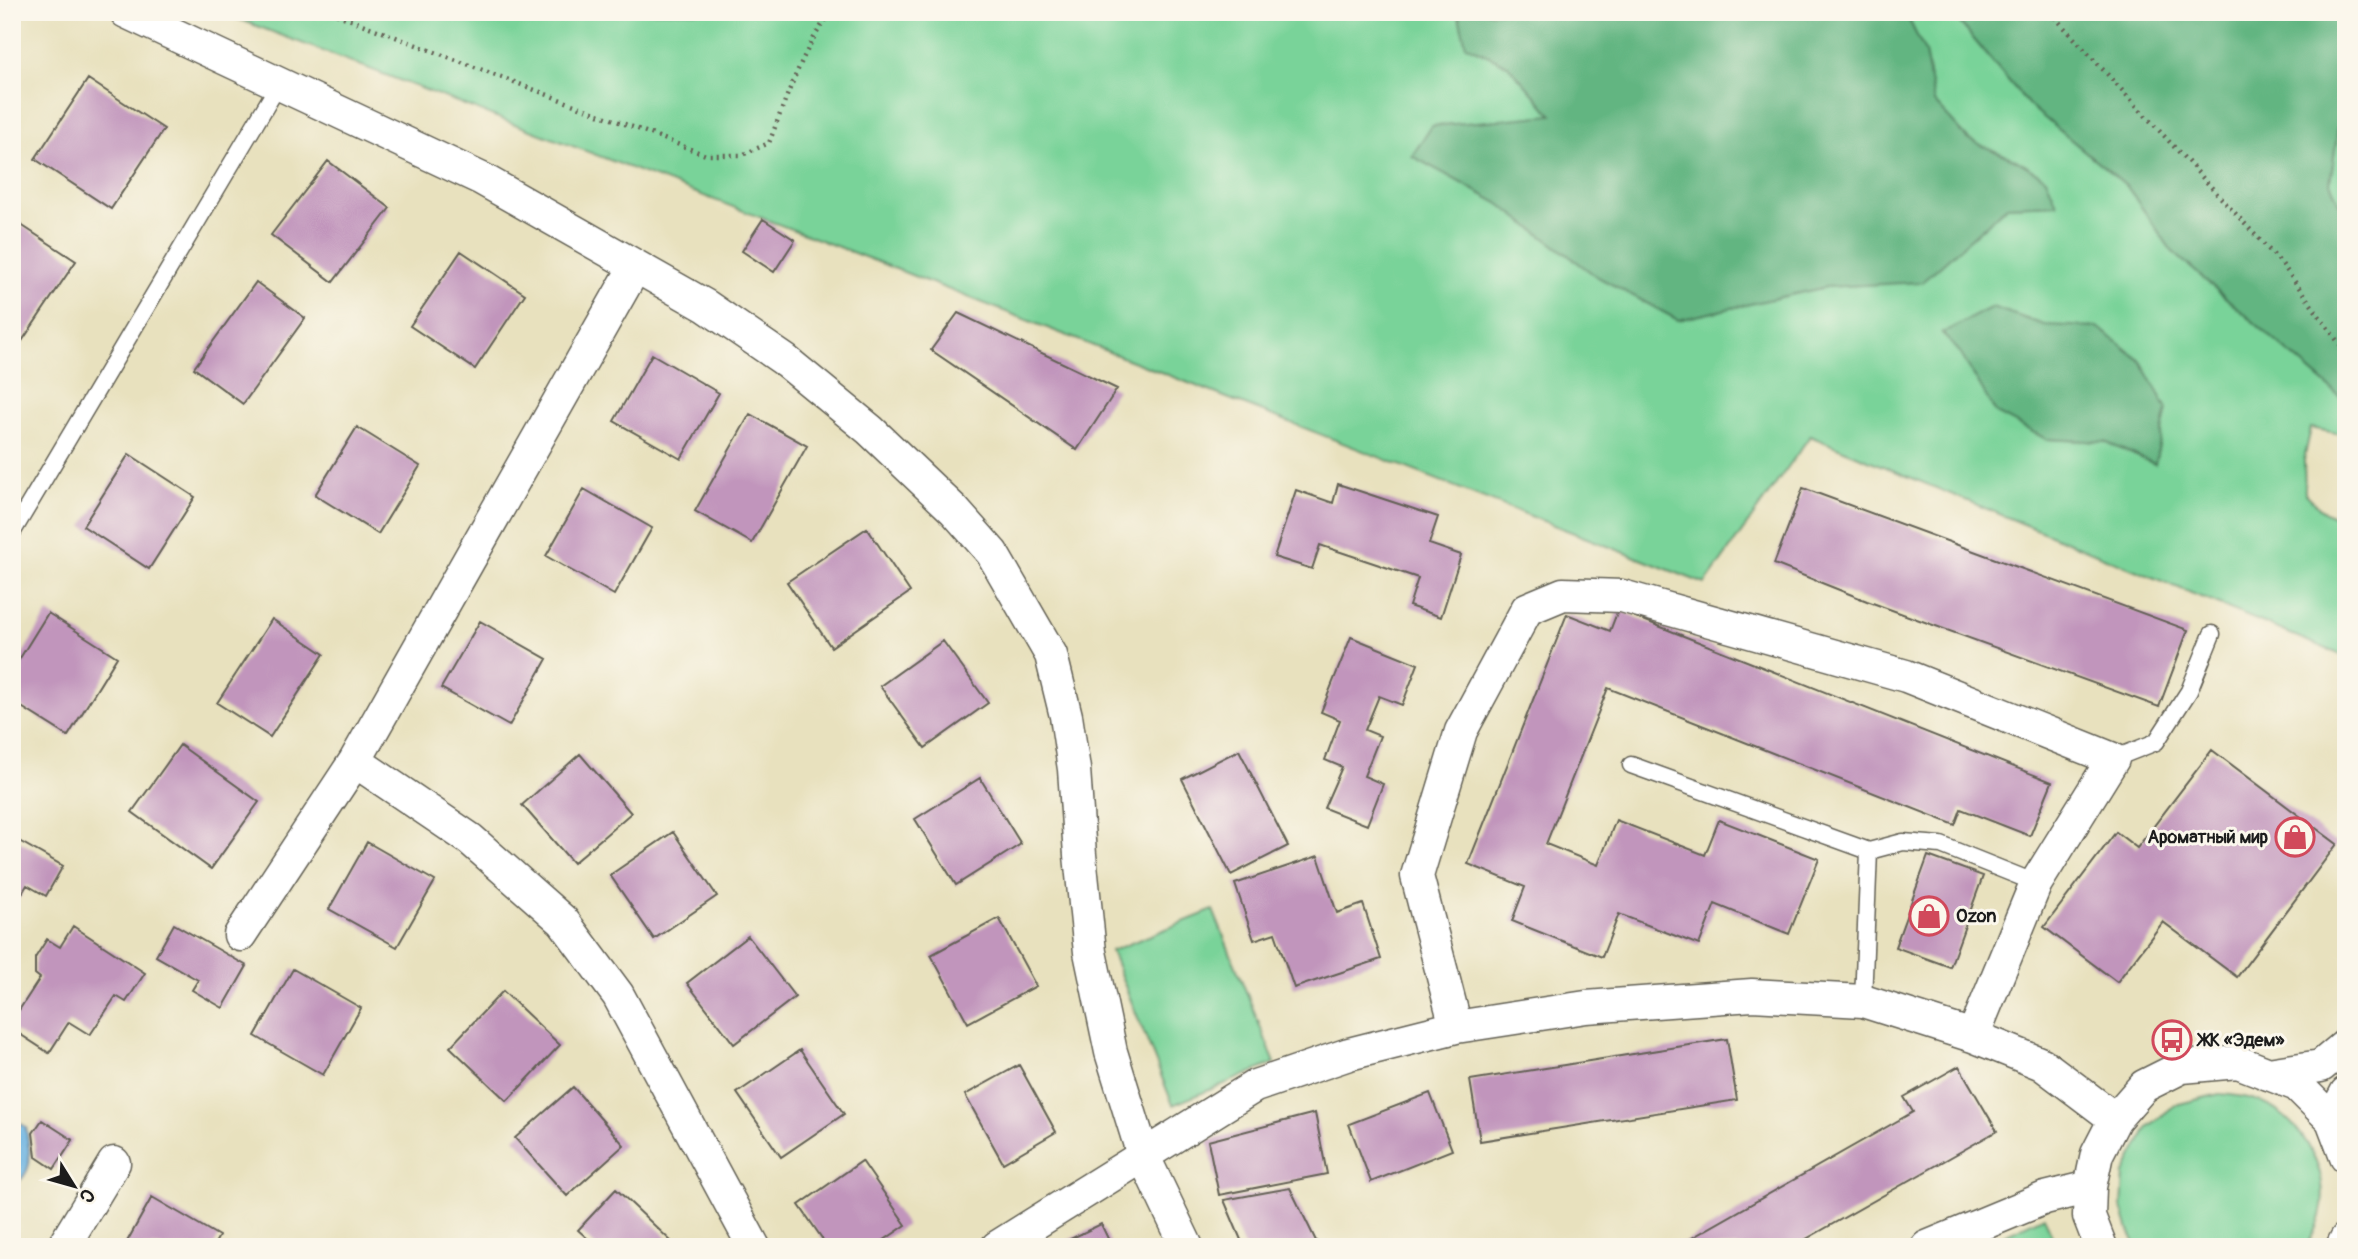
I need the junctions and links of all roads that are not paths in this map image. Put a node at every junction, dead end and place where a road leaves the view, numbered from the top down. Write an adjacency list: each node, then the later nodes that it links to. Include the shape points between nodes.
1 (126, 12): 2 (street)
2 (279, 84): 3 (street, via 482,178); 4 (lane)
3 (635, 267): 7 (street); 19 (street, via 706,306 763,345 870,430 992,553 1039,634 1051,655 1066,716 1090,952 1111,1052)
4 (12, 533)
5 (2212, 634): 6 (lane, via 2189,691 2156,743)
6 (2113, 760): 10 (street); 13 (street, via 1906,676 1622,596 1563,594 1527,609 1461,731 1417,876)
7 (355, 761): 11 (street); 25 (street, via 470,839 563,921 618,995)
8 (1631, 765): 9 (lane)
9 (1869, 851): 10 (lane, via 1903,842 1941,845); 12 (lane)
10 (2036, 883): 14 (street)
11 (240, 935)
12 (1863, 1001): 13 (street, via 1752,995 1586,1007); 14 (street)
13 (1456, 1027): 19 (street, via 1349,1054 1255,1086)
14 (1973, 1035): 18 (street, via 2042,1064)
15 (2346, 1045): 16 (street, via 2321,1066)
16 (2268, 1074): 17 (street); 18 (street, via 2238,1062 2182,1067 2144,1086)
17 (2339, 1106): 20 (street)
18 (2115, 1119): 22 (street, via 2097,1154)
19 (1143, 1155): 26 (street); 27 (street)
20 (2346, 1157)
21 (114, 1163): 24 (street)
22 (2090, 1187): 28 (street, via 2045,1198); 29 (street, via 2089,1216)
23 (2346, 1239): 30 (street)
24 (63, 1247)
25 (754, 1247)
26 (997, 1247)
27 (1187, 1247)
28 (1927, 1247)
29 (2101, 1247)
30 (2342, 1247)

